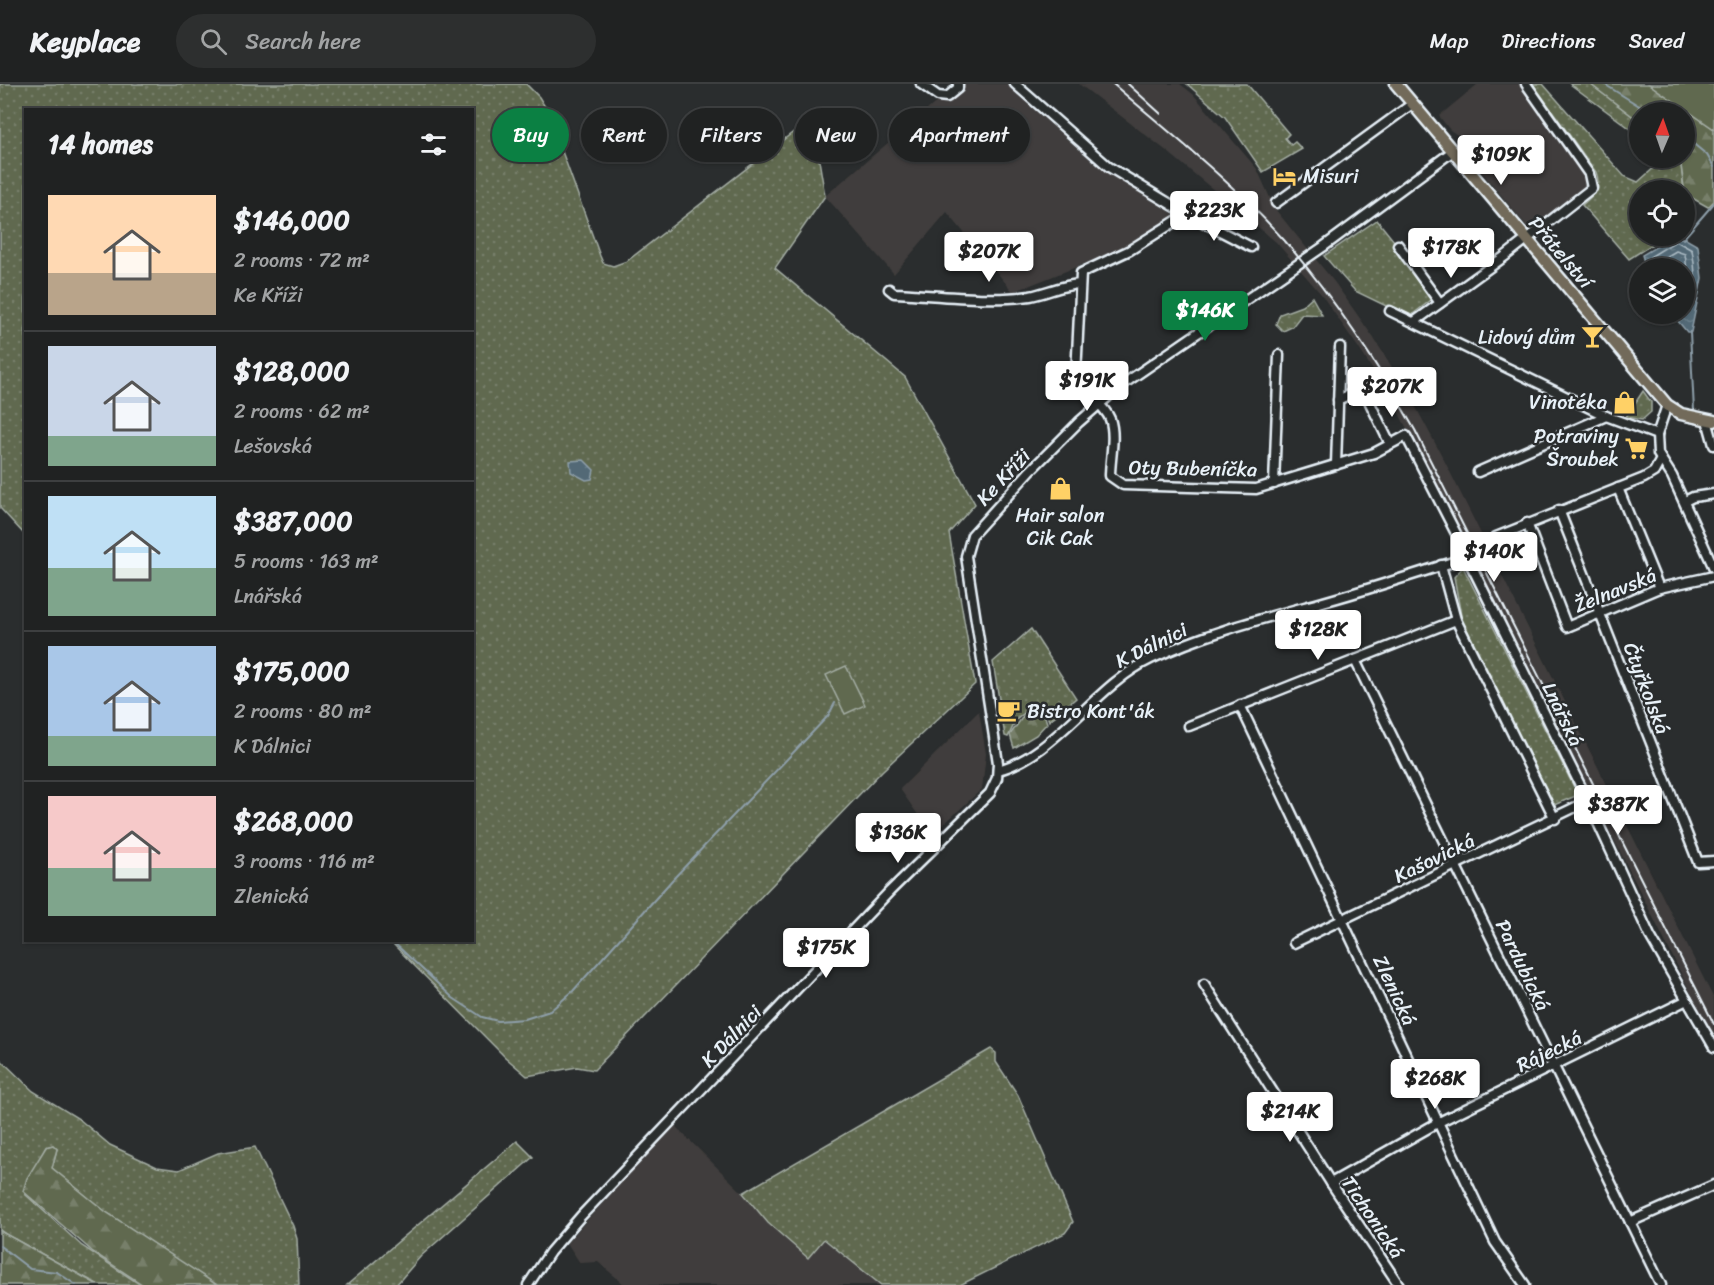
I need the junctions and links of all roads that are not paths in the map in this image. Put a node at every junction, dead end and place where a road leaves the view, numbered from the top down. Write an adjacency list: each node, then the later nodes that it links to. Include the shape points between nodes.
1 (921, 84): 2 (street, via 938,96 947,97)
2 (958, 84)
3 (1015, 84): 9 (street, via 1109,167)
4 (1396, 84): 6 (main road, Přátelství)
5 (1526, 84): 10 (street, via 1589,174 1592,188)
6 (1412, 104): 7 (main road, Přátelství); 8 (street)
7 (1453, 151): 10 (main road, Přátelství); 23 (street, Ke Kříži)
8 (1276, 203)
9 (1187, 214): 12 (street); 13 (street, via 1130,250 1084,270)
10 (1527, 239): 15 (street); 24 (main road, Přátelství)
11 (1398, 245): 15 (street)
12 (1251, 247)
13 (1080, 284): 14 (street, via 1032,296 1010,297 894,293); 23 (street, via 1077,375 1083,389)
14 (890, 289)
15 (1440, 303): 17 (street)
16 (1390, 311): 17 (street)
17 (1414, 322): 25 (street)
18 (1340, 347): 21 (street)
19 (1280, 355): 33 (street, Oty Bubeníčka)
20 (1367, 386): 21 (street)
21 (1338, 400): 31 (street)
22 (1370, 403): 28 (street)
23 (1098, 405): 33 (street, Oty Bubeníčka, via 1111,423 1110,476 1123,485 1256,489); 50 (street, Ke Kříži, via 1030,471 967,545)
24 (1667, 405): 26 (main road, Přátelství, via 1681,414); 27 (street)
25 (1606, 416): 27 (street); 32 (street)
26 (1711, 421): 29 (street)
27 (1657, 435): 30 (street)
28 (1390, 444): 31 (street, Oty Bubeníčka); 40 (street, via 1406,436 1464,549)
29 (1714, 445)
30 (1660, 461): 34 (street, via 1650,475); 36 (street)
31 (1336, 465): 33 (street, Oty Bubeníčka)
32 (1478, 472)
33 (1274, 484)
34 (1618, 488): 37 (street); 44 (street)
35 (1714, 494): 36 (street)
36 (1684, 501): 42 (street)
37 (1559, 510): 38 (street); 45 (street, Čtyřkolská)
38 (1527, 523): 39 (street); 45 (street, Želnavská, via 1567,627)
39 (1496, 537)
40 (1462, 559): 41 (street, K Dálnici); 51 (street, Lnářská, via 1471,565)
41 (1441, 565): 46 (street); 50 (street, K Dálnici, via 1247,623 1152,659 1109,685 1027,759)
42 (1714, 568)
43 (1714, 576): 44 (street, Želnavská)
44 (1659, 588): 45 (street, Želnavská)
45 (1600, 614): 53 (street, Čtyřkolská, via 1698,862)
46 (1456, 620): 47 (street); 52 (street)
47 (1355, 660): 48 (street); 54 (street, Pardubická)
48 (1240, 705): 49 (street); 55 (street, Zlenická)
49 (1189, 726)
50 (998, 770): 65 (street, K Dálnici, via 984,800 890,891 659,1134 550,1252)
51 (1588, 801): 52 (street, Kašovická); 58 (street, Lnářská, via 1650,936)
52 (1555, 819): 54 (street, Kašovická)
53 (1714, 861)
54 (1455, 866): 55 (street, Kašovická); 60 (street, Pardubická)
55 (1344, 920): 56 (street, Kašovická); 61 (street, Zlenická)
56 (1294, 943)
57 (1204, 984): 62 (street, Tichonická)
58 (1687, 1000): 59 (street, Lnářská); 60 (street, Rájecká)
59 (1714, 1047)
60 (1554, 1067): 61 (street, Rájecká); 64 (street, Pardubická)
61 (1439, 1122): 62 (street, Rájecká); 67 (street, Zlenická, via 1495,1242)
62 (1331, 1182): 66 (street, Tichonická)
63 (1714, 1185): 64 (street)
64 (1630, 1222): 68 (street, Pardubická)
65 (528, 1285)
66 (1400, 1285)
67 (1525, 1285)
68 (1661, 1285)

